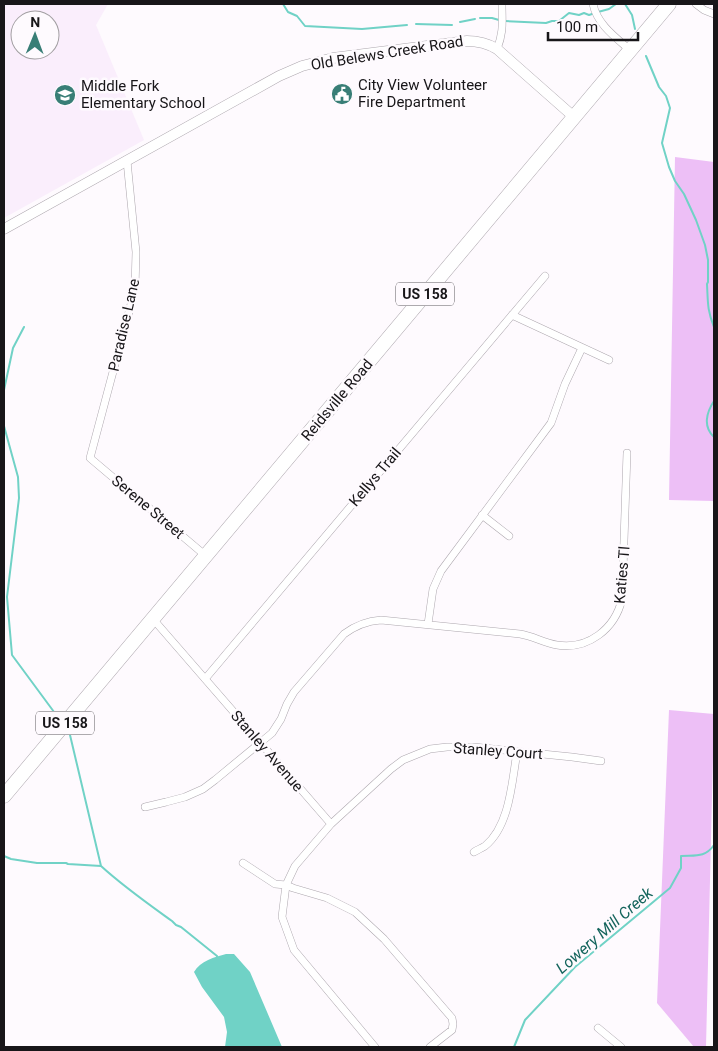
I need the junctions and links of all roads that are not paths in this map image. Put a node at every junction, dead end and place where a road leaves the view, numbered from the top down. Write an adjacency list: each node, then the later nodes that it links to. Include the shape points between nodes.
1 (502, 4): 6 (street, via 503,31)
2 (593, 4): 7 (street, via 599,21)
3 (669, 4): 7 (highway, Reidsville Road / US 158)
4 (696, 4): 5 (street)
5 (714, 14)
6 (497, 49): 8 (street, Old Belews Creek Road); 9 (street, Old Belews Creek Road, via 467,40 334,58 302,66 267,82)
7 (630, 50): 8 (highway, Reidsville Road / US 158)
8 (574, 117): 19 (highway, Reidsville Road / US 158)
9 (128, 161): 10 (street, Old Belews Creek Road); 16 (street, Paradise Lane, via 136,252 134,288)
10 (4, 229)
11 (545, 276): 12 (street, Kellys Trail)
12 (512, 315): 13 (street); 22 (street, Kellys Trail)
13 (582, 348): 14 (street); 17 (street, via 551,423)
14 (609, 360)
15 (627, 453): 21 (street, Katies Tl, via 622,599 617,615 604,631 587,642 561,646 520,634)
16 (90, 458): 19 (street, Serene Street)
17 (482, 515): 18 (street); 21 (street, via 432,588)
18 (509, 536)
19 (206, 556): 20 (highway, Reidsville Road / US 158)
20 (153, 619): 22 (street, Stanley Avenue); 26 (highway, Reidsville Road / US 158)
21 (428, 624): 23 (street, Katies Tl, via 381,620 365,622 351,629 294,692 278,726)
22 (205, 679): 23 (street, Stanley Avenue)
23 (260, 742): 27 (street, Katies Tl, via 203,789 176,800); 28 (street, Stanley Avenue)
24 (516, 752): 25 (street, Stanley Court); 28 (street, Stanley Court, via 474,747 430,749 403,760 391,769); 29 (street, via 504,819 496,833)
25 (600, 762)
26 (4, 796)
27 (145, 807)
28 (331, 824): 31 (street, via 295,866)
29 (474, 852)
30 (243, 862): 31 (street, via 275,884)
31 (286, 885): 33 (street, via 282,917 294,950); 34 (street, via 328,898 354,912 384,939 452,1018 452,1030)
32 (598, 1028): 35 (street)
33 (375, 1047)
34 (430, 1047)
35 (621, 1047)

